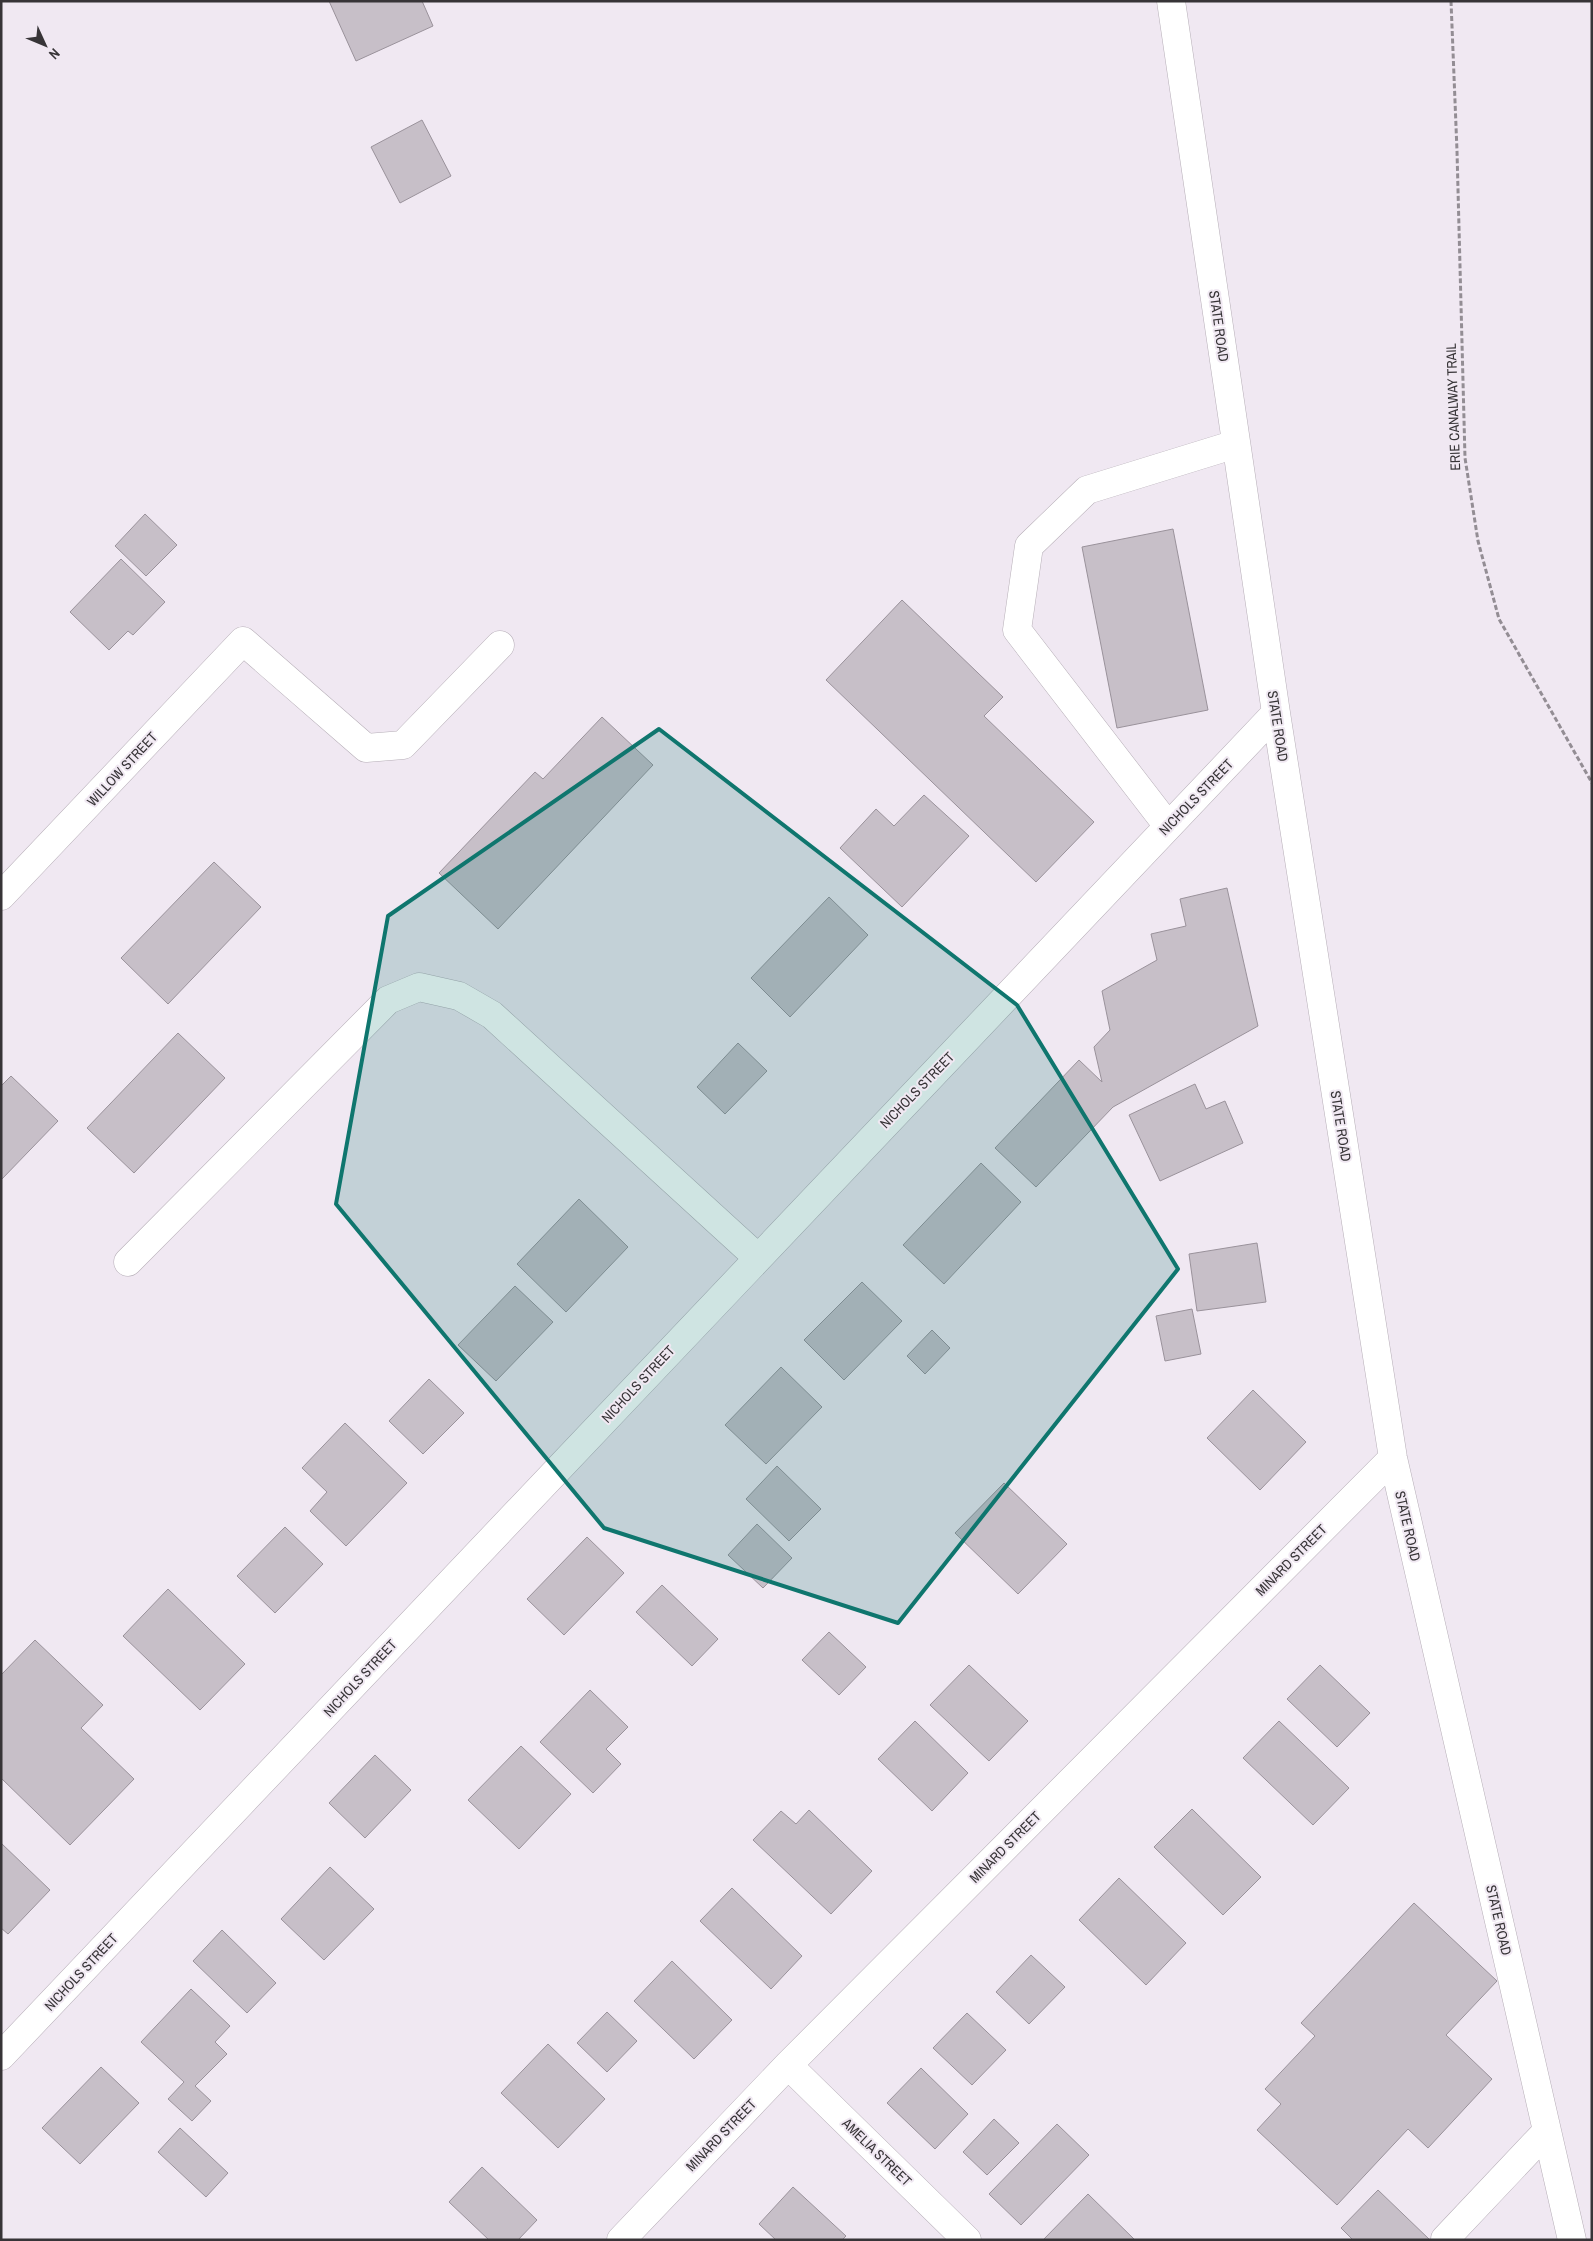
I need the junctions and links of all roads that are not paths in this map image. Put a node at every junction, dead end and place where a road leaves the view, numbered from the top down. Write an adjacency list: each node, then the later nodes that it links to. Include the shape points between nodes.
1 (1171, 1): 2 (street, STATE ROAD)
2 (1236, 444): 4 (street, STATE ROAD); 5 (street, via 1087,490 1029,546 1017,630)
3 (500, 645): 6 (street, WILLOW STREET, via 403,745 366,748 243,641)
4 (1276, 712): 5 (street, NICHOLS STREET); 9 (street, STATE ROAD)
5 (1168, 826): 7 (street, NICHOLS STREET)
6 (1, 896)
7 (758, 1258): 8 (street, via 492,1015 459,996 419,987 388,1000); 10 (street, NICHOLS STREET)
8 (128, 1262)
9 (1393, 1458): 11 (street, MINARD STREET); 12 (street, STATE ROAD)
10 (1, 2056)
11 (788, 2064): 14 (street, MINARD STREET); 15 (street, AMELIA STREET)
12 (1547, 2131): 13 (street); 16 (street, STATE ROAD)
13 (1444, 2239)
14 (621, 2240)
15 (967, 2240)
16 (1572, 2240)

